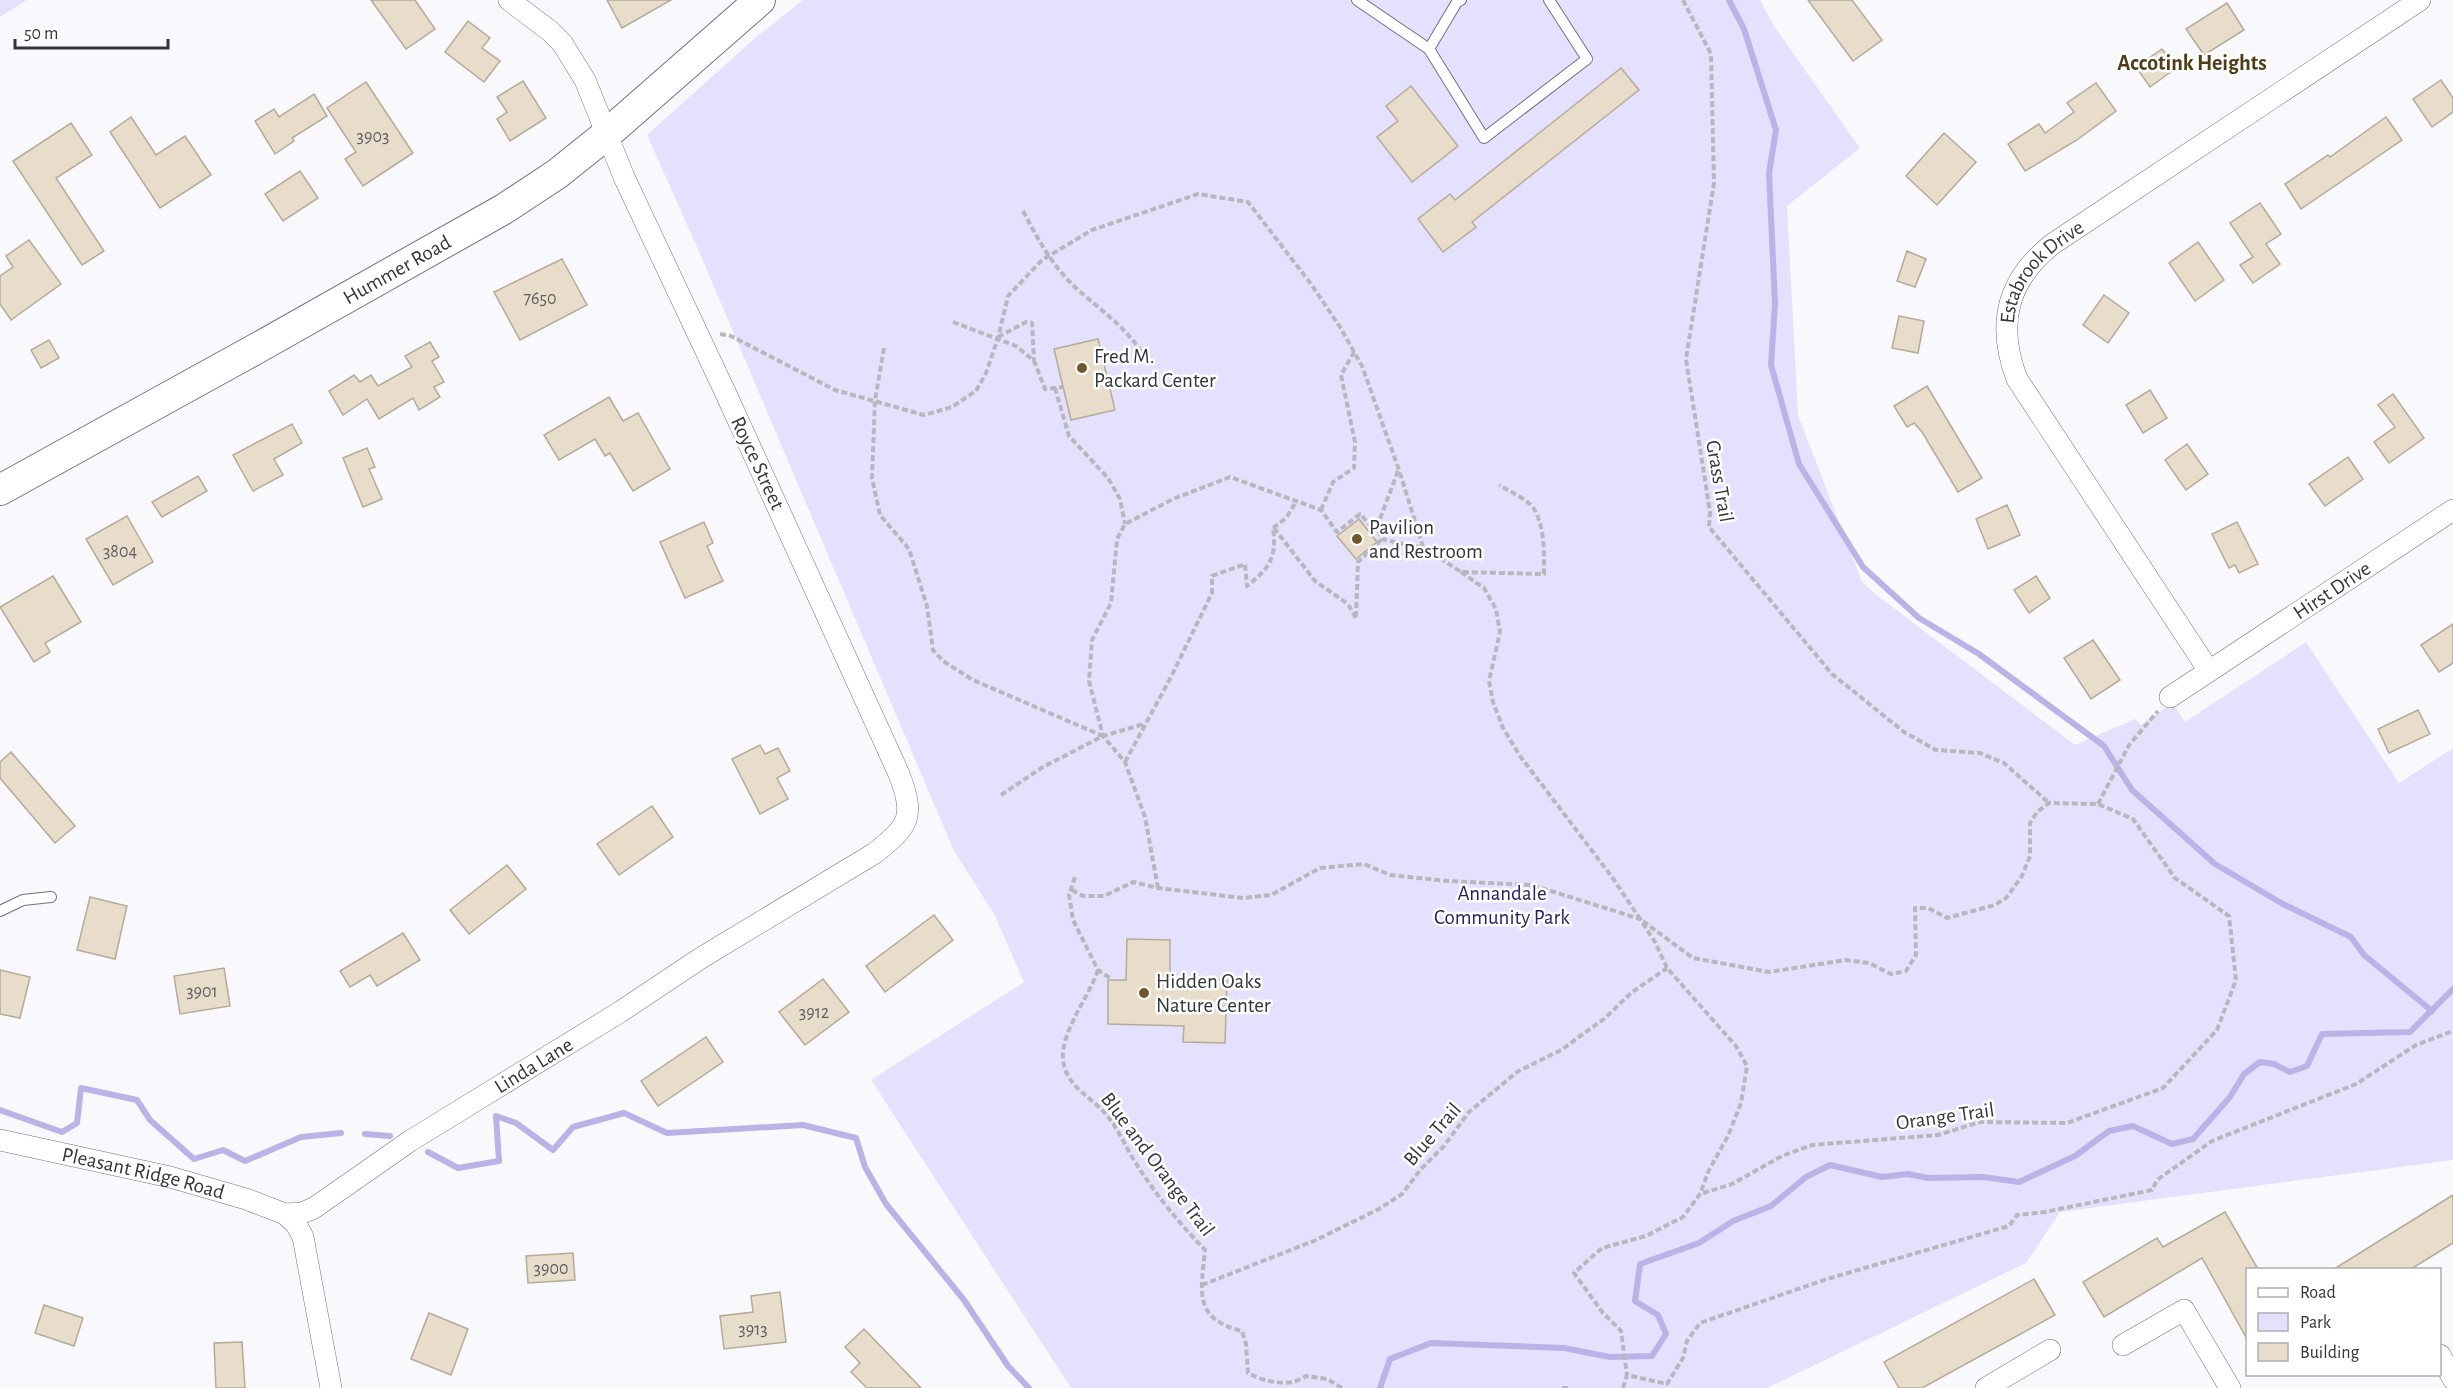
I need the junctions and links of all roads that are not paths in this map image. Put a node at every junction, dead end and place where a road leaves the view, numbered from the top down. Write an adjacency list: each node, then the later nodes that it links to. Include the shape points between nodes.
1 (509, 0): 8 (street, Royce Street, via 562,43 585,80)
2 (760, 0): 8 (main road, Hummer Road)
3 (1357, 0): 7 (lane)
4 (1461, 0): 7 (lane)
5 (1549, 0): 7 (lane, via 1587,58 1484,138)
6 (2420, 0): 11 (street, Estabrook Drive, via 2039,254 2014,292 2007,314 2009,359 2017,379)
7 (1429, 49)
8 (607, 134): 9 (main road, Hummer Road, via 504,209); 13 (street, Royce Street)
9 (0, 490)
10 (2453, 510): 11 (street, Hirst Drive)
11 (2209, 671): 12 (street, Hirst Drive)
12 (2170, 697)
13 (907, 792): 17 (street, Linda Lane, via 905,822 899,834 875,853 419,1135)
14 (51, 897): 15 (lane, via 23,900)
15 (0, 911)
16 (0, 1140): 18 (street, Pleasant Ridge Road, via 171,1177)
17 (314, 1208): 18 (street, Linda Lane); 19 (street, via 305,1221)
18 (285, 1214): 19 (street)
19 (303, 1237): 24 (street)
20 (2123, 1345): 26 (street, via 2184,1310)
21 (2050, 1350): 25 (street)
22 (2441, 1358): 23 (street)
23 (2453, 1379)
24 (331, 1388)
25 (1986, 1388)
26 (2230, 1388)

